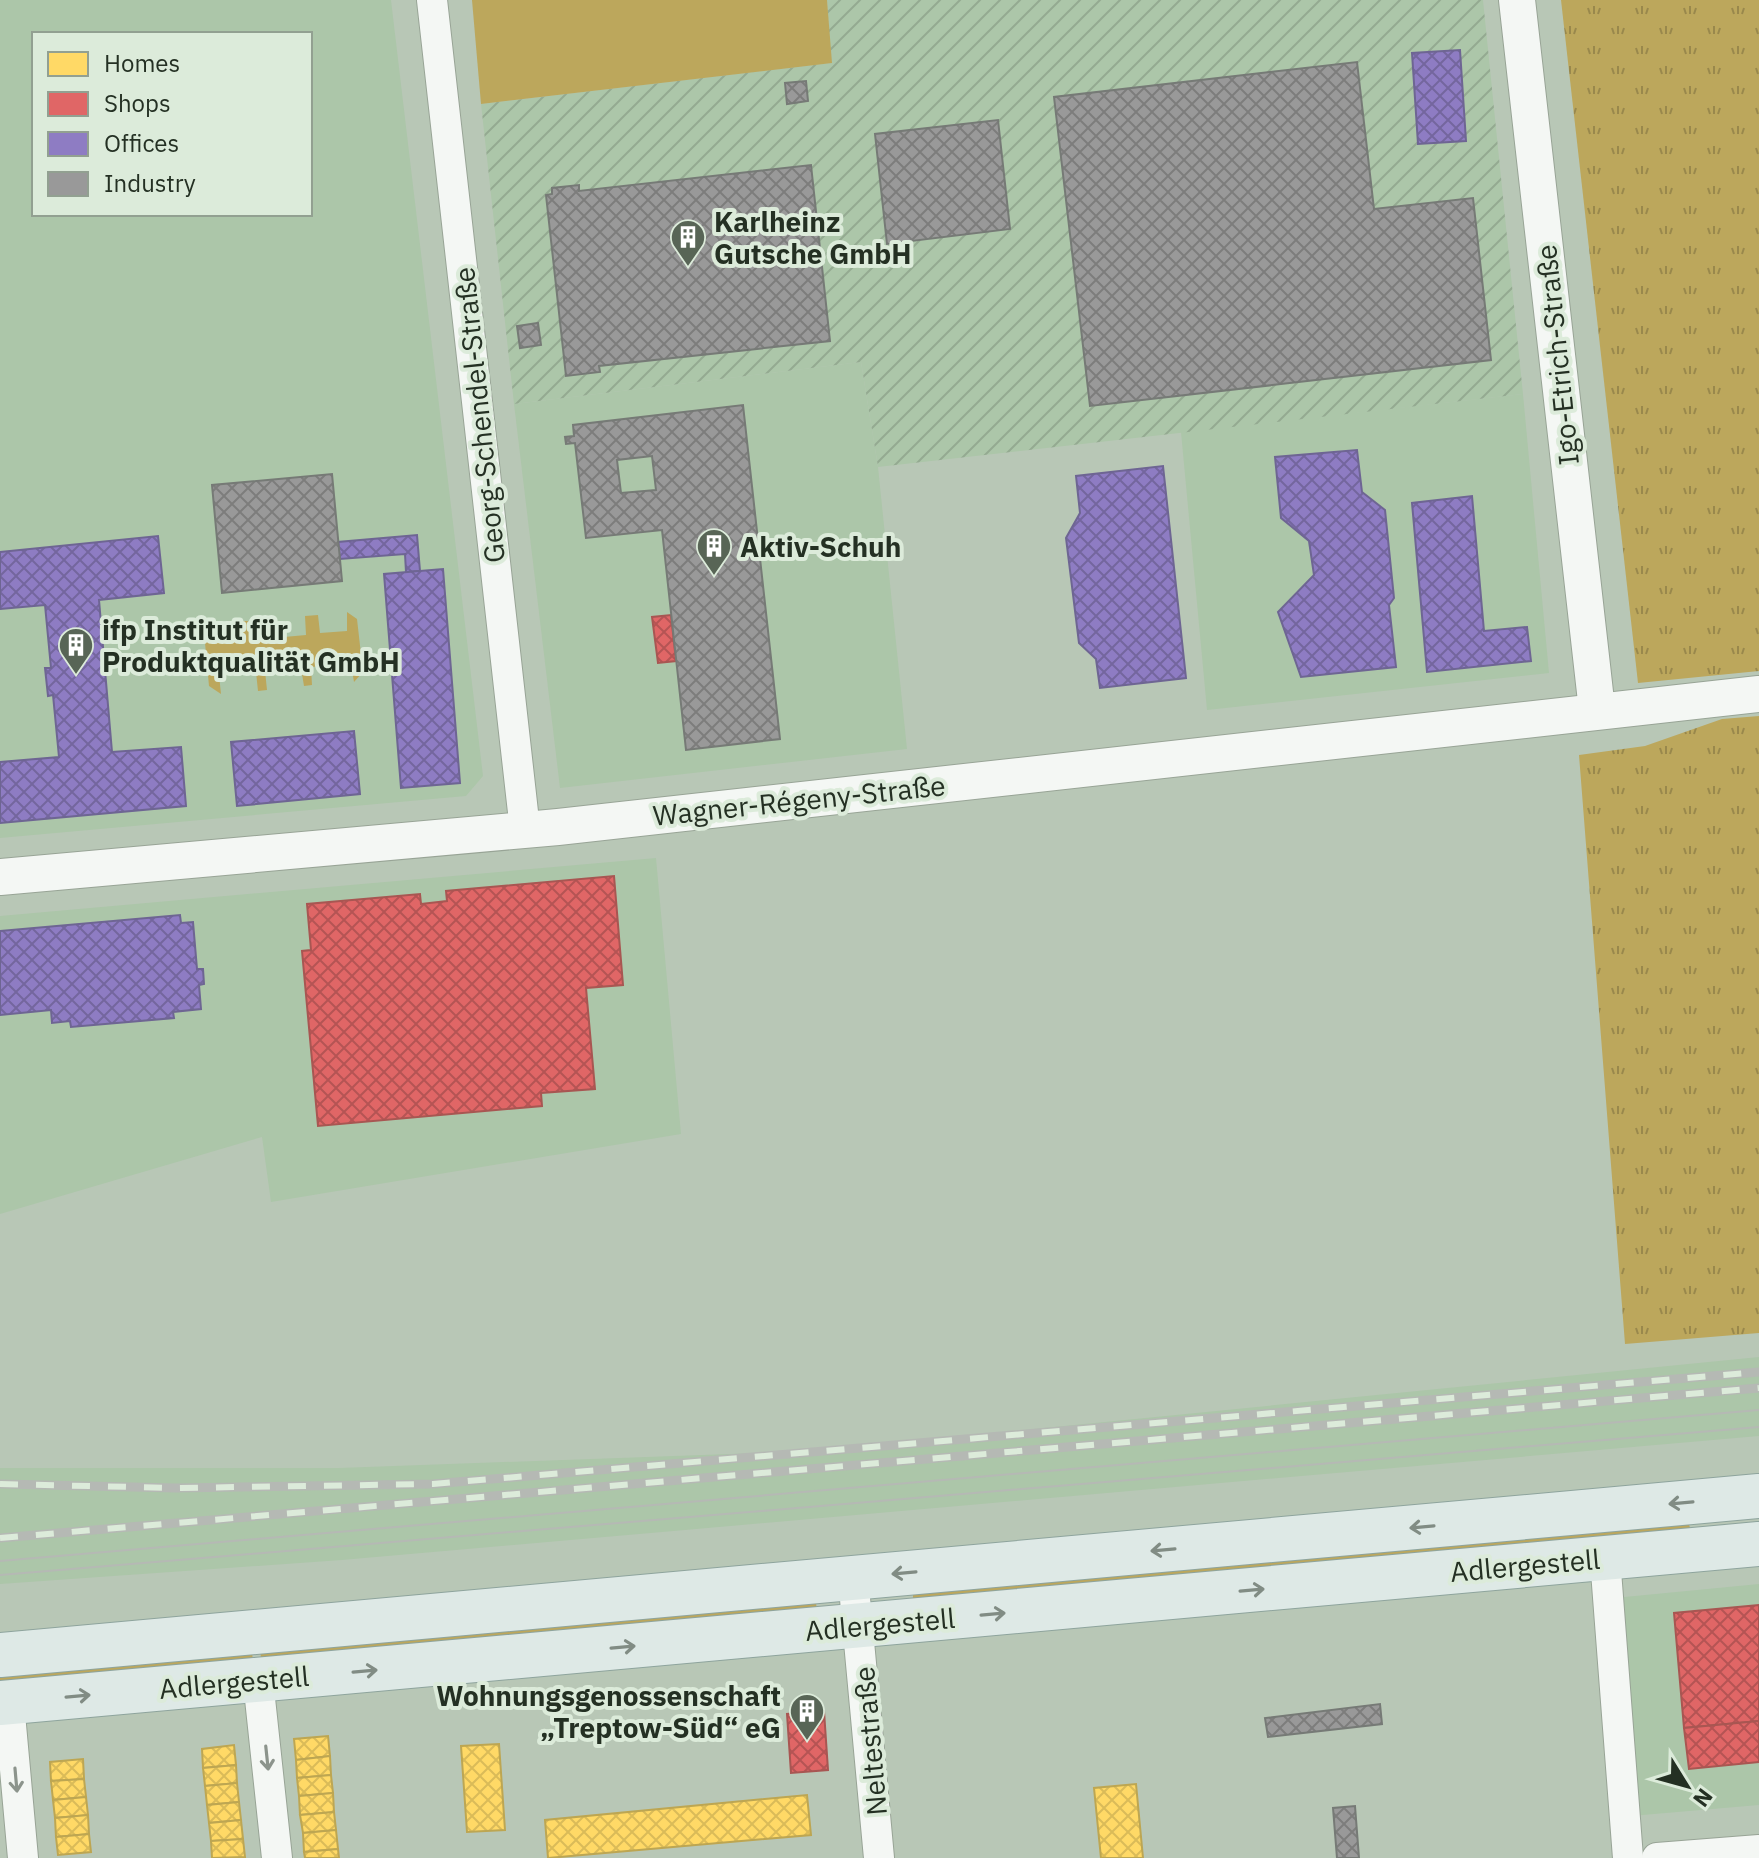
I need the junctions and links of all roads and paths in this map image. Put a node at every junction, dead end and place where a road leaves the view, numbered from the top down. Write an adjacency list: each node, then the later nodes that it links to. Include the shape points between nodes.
1 (432, 0): 5 (street, Georg-Schendel-Straße)
2 (1517, 0): 4 (street, Igo-Etrich-Straße)
3 (1759, 694): 4 (street, Wagner-Régeny-Straße)
4 (1597, 710): 5 (street, Wagner-Régeny-Straße)
5 (525, 830): 6 (street, Wagner-Régeny-Straße)
6 (0, 877)
7 (1759, 1496): 10 (main road, Adlergestell, one-way to 10)
8 (1759, 1544): 9 (main road, Adlergestell)
9 (1605, 1558): 11 (main road, Adlergestell, one-way to 9); 19 (street)
10 (853, 1577): 11 (street, Neltestraße); 12 (main road, Adlergestell)
11 (860, 1626): 13 (main road, Adlergestell, one-way to 11); 18 (street, Neltestraße)
12 (0, 1655)
13 (258, 1680): 14 (main road, Adlergestell, one-way to 13); 17 (street, one-way to 17)
14 (4, 1703): 16 (street, one-way to 16)
15 (1759, 1850): 20 (street)
16 (23, 1858)
17 (277, 1858)
18 (879, 1858)
19 (1628, 1858)
20 (1657, 1858)

